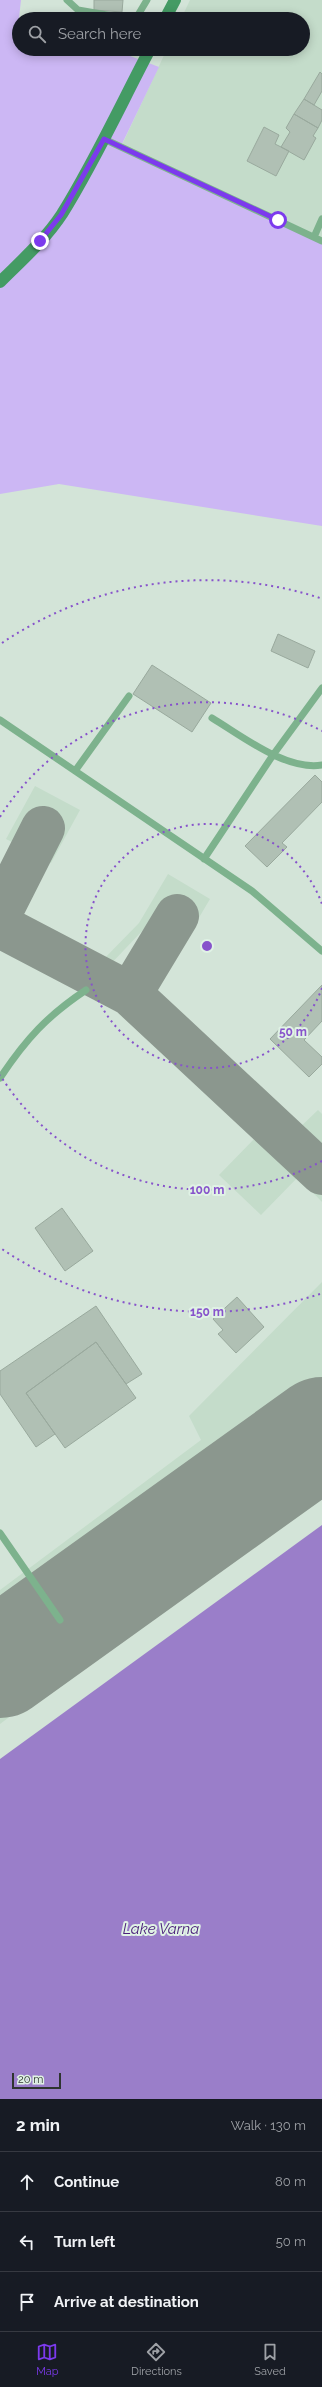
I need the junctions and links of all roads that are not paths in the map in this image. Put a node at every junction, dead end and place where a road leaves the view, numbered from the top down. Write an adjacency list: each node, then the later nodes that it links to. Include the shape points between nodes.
1 (67, 0): 4 (lane, via 78,10)
2 (147, 0): 5 (lane)
3 (175, 0): 6 (street)
4 (90, 12)
5 (140, 12)
6 (169, 12)
7 (146, 56): 8 (street)
8 (104, 139): 10 (lane); 12 (street, via 61,215)
9 (322, 219): 10 (lane)
10 (314, 237): 11 (lane)
11 (322, 241)
12 (0, 282)
13 (322, 688): 17 (lane)
14 (129, 696): 19 (lane)
15 (212, 718): 17 (lane)
16 (0, 720): 19 (lane)
17 (273, 755): 18 (lane, via 311,767); 20 (lane)
18 (322, 765)
19 (75, 771): 20 (lane)
20 (204, 859): 21 (lane, via 252,891)
21 (322, 951)
22 (86, 990): 23 (lane, via 59,1008 32,1034)
23 (0, 1078)
24 (0, 1533): 25 (lane)
25 (60, 1620)

